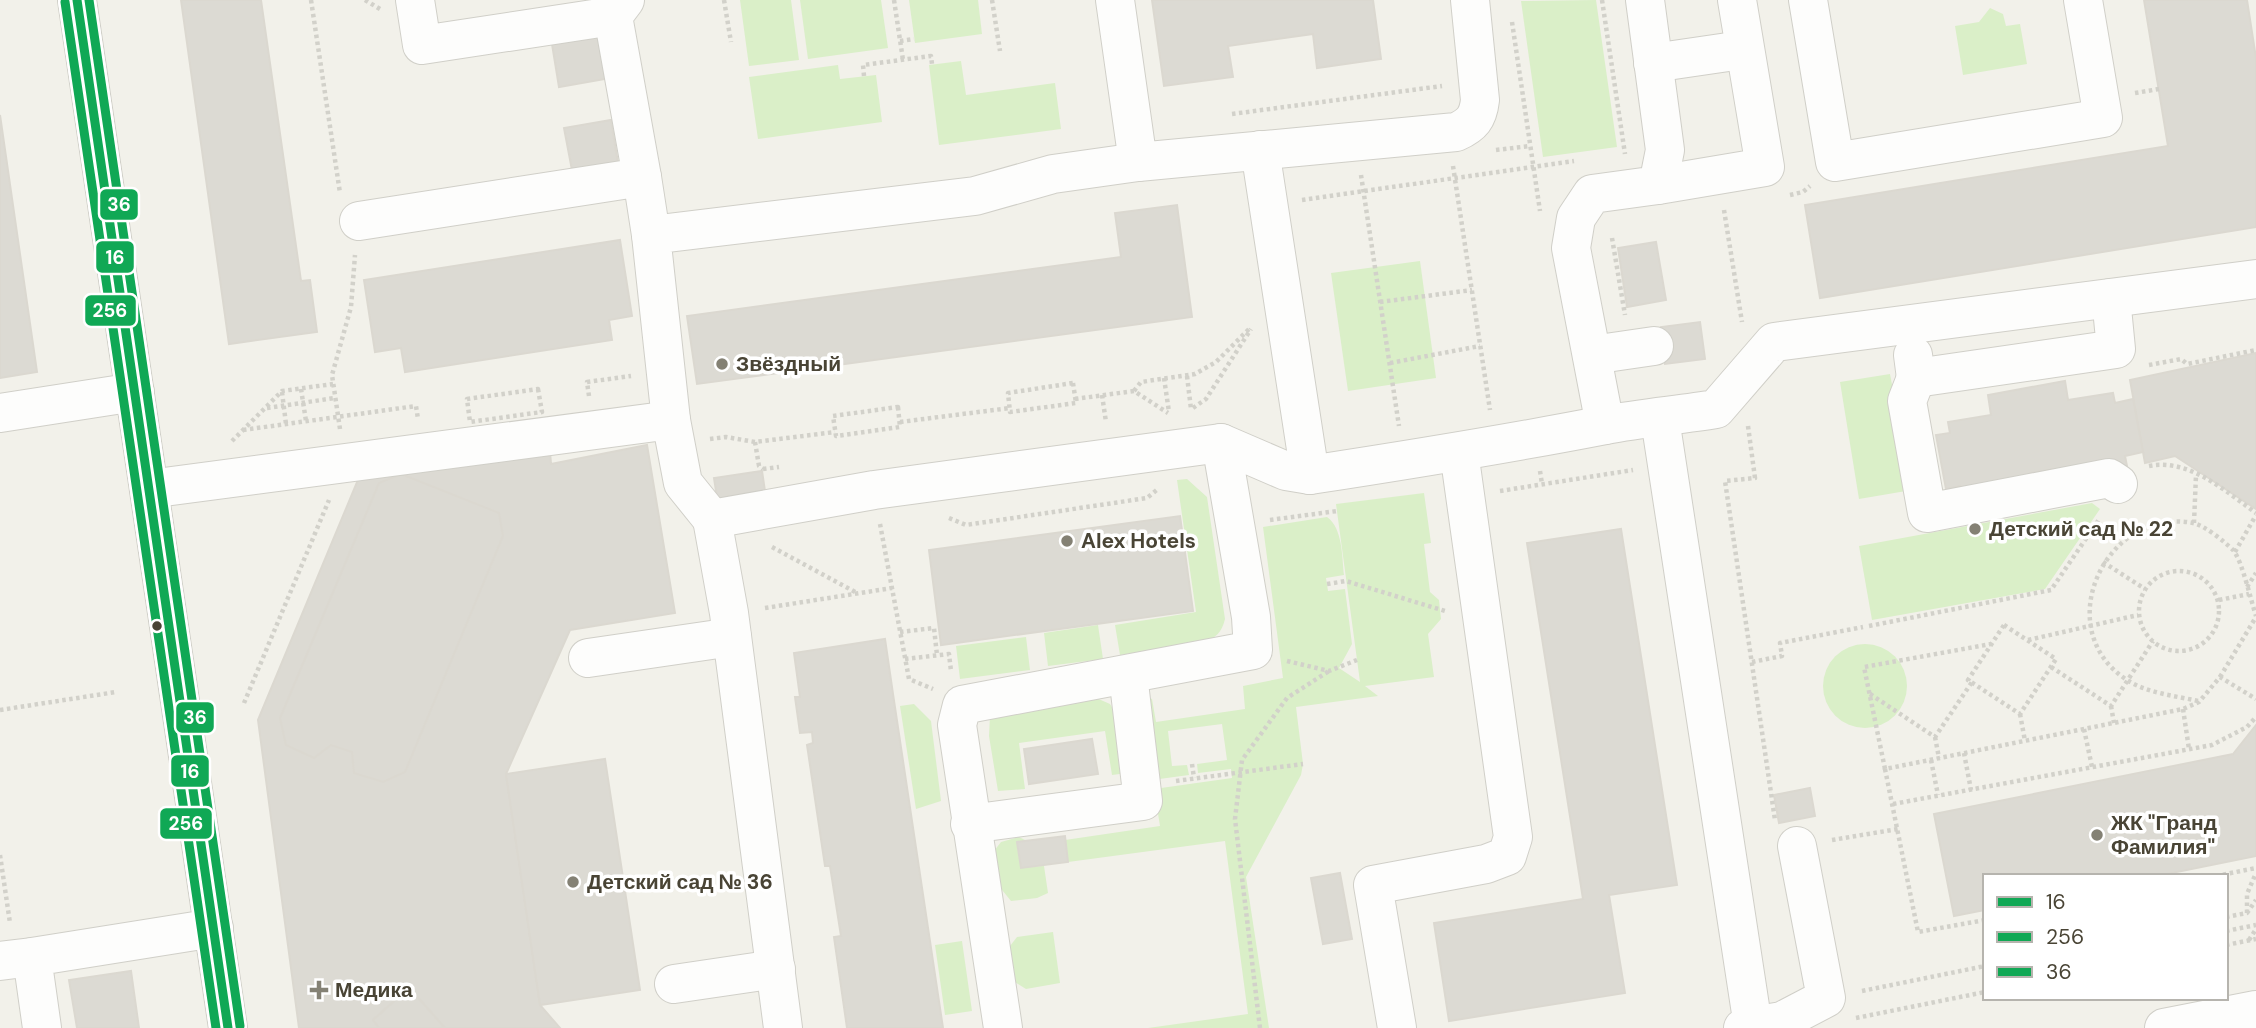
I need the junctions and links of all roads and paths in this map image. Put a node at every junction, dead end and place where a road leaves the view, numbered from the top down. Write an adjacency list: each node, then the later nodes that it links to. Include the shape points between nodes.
1 (77, 0): 63 (street)
2 (311, 0): 40 (path)
3 (415, 0): 14 (street, via 422,45)
4 (724, 0): 18 (path)
5 (894, 0): 17 (path)
6 (992, 0): 19 (path)
7 (1115, 0): 31 (street)
8 (1470, 0): 27 (street, via 1480,100 1479,114 1470,126 1456,132)
9 (1602, 0): 30 (path)
10 (1644, 0): 22 (street)
11 (1738, 0): 36 (street, via 1765,167)
12 (1808, 0): 13 (street, via 1835,162 2103,118)
13 (2083, 0)
14 (619, 8): 34 (street)
15 (1510, 13): 28 (path, via 1530,146)
16 (914, 39): 17 (path)
17 (900, 41): 21 (path)
18 (731, 42)
19 (1000, 51)
20 (1735, 51): 22 (street)
21 (903, 60): 23 (path, via 931,56); 25 (path, via 863,65)
22 (1653, 63): 36 (street, via 1665,150)
23 (932, 64)
24 (1442, 74): 26 (path, via 1444,86)
25 (864, 76)
26 (1221, 115)
27 (1260, 149): 31 (street); 38 (street)
28 (1491, 150)
29 (1452, 155): 35 (path)
30 (1625, 155)
31 (1138, 162): 42 (street, via 1053,174 975,197)
32 (1360, 164): 37 (path)
33 (1533, 165): 35 (path)
34 (642, 177): 40 (street); 42 (street)
35 (1455, 178): 37 (path); 44 (path)
36 (1658, 185): 52 (street, via 1592,194 1576,218 1571,248)
37 (1364, 191): 38 (path); 46 (path)
38 (1268, 205): 94 (street)
39 (1723, 205): 47 (path)
40 (350, 213): 58 (path, via 351,307)
41 (1611, 231): 50 (path)
42 (651, 235): 85 (street)
43 (2256, 279): 45 (street)
44 (1472, 290): 46 (path); 49 (path)
45 (2111, 298): 48 (street); 57 (street, via 2116,349)
46 (1380, 302): 53 (path)
47 (1742, 323)
48 (1909, 325): 57 (street); 79 (street, via 1774,342 1716,409)
49 (1480, 346): 53 (path); 89 (path)
50 (1642, 348): 52 (street)
51 (2256, 350): 54 (path, via 2187,364 2181,359)
52 (1592, 355): 83 (street)
53 (1390, 363): 90 (path)
54 (2148, 365)
55 (1187, 376): 56 (path); 72 (path); 72 (path, via 1216,362 1256,321 1206,399)
56 (1164, 378): 62 (path, via 1141,382); 74 (path)
57 (1916, 378): 95 (street, via 1907,401 1927,513)
58 (333, 384): 60 (path); 64 (path)
59 (538, 388): 65 (path)
60 (301, 389): 61 (path); 67 (path)
61 (282, 391): 68 (path); 70 (path)
62 (1134, 391): 66 (path); 74 (path)
63 (135, 392): 73 (street); 96 (street)
64 (335, 398): 67 (path); 76 (path)
65 (467, 399)
66 (1075, 399): 71 (path, via 1076,403 1024,411 1010,412); 71 (path, via 1073,383 1008,393)
67 (303, 403): 68 (path); 80 (path)
68 (284, 405): 70 (path); 82 (path)
69 (416, 406): 76 (path)
70 (265, 408): 84 (path)
71 (1010, 408): 81 (path)
72 (1191, 410): 75 (path)
73 (0, 413)
74 (1169, 413): 78 (path)
75 (1185, 414)
76 (338, 417): 80 (path); 91 (path)
77 (1747, 418): 129 (path, via 1755,478 1725,481)
78 (1178, 419)
79 (1660, 419): 83 (street); 92 (street)
80 (306, 421): 82 (path)
81 (900, 422): 86 (path, via 900,427 874,431 836,436); 86 (path, via 898,407 846,414 833,416)
82 (286, 424): 84 (path)
83 (1605, 425): 89 (street)
84 (243, 430): 88 (path)
85 (672, 431): 86 (path, via 755,442); 91 (street); 101 (street, via 682,483)
86 (835, 432)
87 (1221, 443): 94 (street, via 1286,471); 97 (street); 124 (street)
88 (228, 445)
89 (1477, 449): 90 (street); 98 (street)
90 (1404, 460): 94 (street)
91 (345, 464): 96 (street); 141 (path)
92 (1666, 464): 98 (path); 188 (street)
93 (2196, 474): 95 (path, via 2163,463); 100 (path); 103 (path)
94 (1310, 475)
95 (2131, 475): 129 (path, via 2051,590 1780,643 1782,656)
96 (149, 489): 176 (street)
97 (874, 490): 101 (street); 110 (path)
98 (1466, 496): 194 (street, via 1513,837 1507,856 1486,864 1373,885)
99 (1337, 511): 102 (path)
100 (2256, 514): 105 (path)
101 (712, 519): 118 (street)
102 (1269, 521)
103 (2194, 523): 105 (path); 106 (path, via 2153,525 2115,548)
104 (769, 545): 112 (path)
105 (2235, 552): 109 (path)
106 (2103, 562): 111 (path); 119 (path, via 2091,591)
107 (2256, 573): 109 (path)
108 (1327, 584): 115 (path, via 1346,581)
109 (2246, 587): 113 (path)
110 (892, 588): 112 (path); 120 (path)
111 (2145, 589): 114 (path, via 2166,572 2184,570 2200,577); 116 (path)
112 (857, 593): 118 (path)
113 (2249, 594): 114 (path); 117 (path)
114 (2219, 600): 122 (path, via 2216,625 2207,639 2191,649 2174,651)
115 (1440, 611)
116 (2138, 615): 119 (path); 122 (path)
117 (2256, 616): 133 (path)
118 (730, 625): 126 (street); 183 (street)
119 (2091, 626): 121 (path); 134 (path, via 2099,650)
120 (900, 632): 125 (path, via 934,628); 127 (path)
121 (2027, 640): 123 (path, via 2004,625); 130 (path, via 2056,659)
122 (2153, 641): 134 (path)
123 (1991, 644): 135 (path, via 1968,680); 138 (path, via 1864,667)
124 (1253, 650): 131 (path); 132 (street)
125 (937, 655): 127 (path); 137 (path, via 949,654)
126 (588, 657)
127 (905, 659): 137 (path, via 909,679)
128 (1357, 660): 131 (path)
129 (1752, 662): 167 (path)
130 (2051, 667): 142 (path); 145 (path)
131 (1329, 671): 159 (path, via 1287,698 1272,715 1242,760)
132 (1128, 674): 137 (street); 161 (street)
133 (2220, 677): 139 (path); 140 (path)
134 (2127, 680): 140 (path); 142 (path)
135 (1972, 682): 145 (path); 149 (path)
136 (116, 692): 144 (path)
137 (957, 694): 165 (street)
138 (1869, 694): 149 (path); 158 (path)
139 (2256, 699)
140 (2199, 702): 143 (path)
141 (244, 703)
142 (2111, 706): 147 (path)
143 (2183, 709): 147 (path); 151 (path)
144 (0, 710)
145 (2020, 714): 150 (path)
146 (2256, 717): 151 (path, via 2247,727 2211,745)
147 (2114, 723): 148 (path)
148 (2084, 729): 150 (path); 157 (path)
149 (1935, 737): 153 (path)
150 (2025, 741): 152 (path)
151 (2189, 748): 157 (path)
152 (1964, 753): 153 (path); 162 (path)
153 (1939, 758): 154 (path)
154 (1931, 760): 158 (path); 163 (path)
155 (1192, 764): 160 (path)
156 (1303, 764): 159 (path)
157 (2092, 767): 162 (path)
158 (1885, 769): 164 (path)
159 (1240, 772): 160 (path); 193 (path, via 1235,819)
160 (1194, 779): 161 (path)
161 (1141, 785): 165 (street, via 1143,801)
162 (1971, 790): 163 (path)
163 (1938, 795): 164 (path)
164 (1893, 804): 166 (path)
165 (970, 824): 192 (street)
166 (1898, 829): 167 (path); 174 (path, via 1918,932)
167 (1798, 837): 186 (street)
168 (0, 855): 181 (path)
169 (2256, 871): 170 (path); 172 (path)
170 (2228, 874)
171 (2256, 900): 172 (path)
172 (2246, 913): 173 (path)
173 (2228, 917)
174 (1983, 921)
175 (2256, 927): 177 (path); 179 (path)
176 (214, 928): 181 (street); 190 (street)
177 (2228, 931)
178 (2256, 939): 179 (path)
179 (2248, 941): 180 (path)
180 (2228, 945)
181 (16, 959): 189 (street)
182 (1983, 967): 186 (path)
183 (776, 970): 184 (street); 191 (street)
184 (674, 984)
185 (1983, 992): 186 (path)
186 (1838, 1008): 188 (street)
187 (2256, 1010): 195 (street)
188 (1748, 1027)
189 (43, 1028)
190 (228, 1028)
191 (783, 1028)
192 (1003, 1028)
193 (1260, 1028)
194 (1397, 1028)
195 (2164, 1028)

